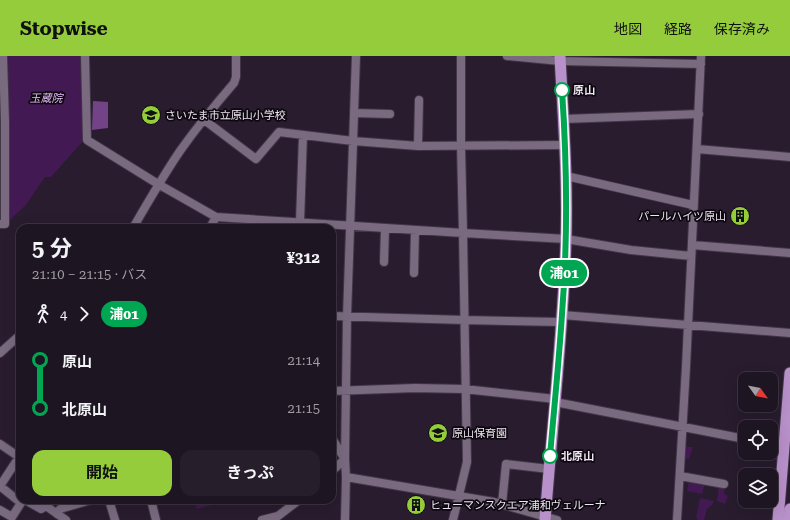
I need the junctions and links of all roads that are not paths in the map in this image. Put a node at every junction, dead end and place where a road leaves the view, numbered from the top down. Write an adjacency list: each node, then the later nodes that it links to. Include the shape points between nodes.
1 (3, 56): 16 (street)
2 (85, 56): 25 (street, via 87,140)
3 (236, 56): 14 (street, via 234,83)
4 (356, 56): 11 (street)
5 (461, 56): 21 (street)
6 (506, 56): 7 (street)
7 (560, 58): 8 (street); 15 (highway)
8 (640, 60): 9 (street)
9 (701, 60): 13 (street)
10 (419, 100): 20 (street)
11 (354, 113): 12 (street); 18 (street)
12 (390, 114)
13 (699, 114): 15 (street); 22 (street)
14 (204, 119): 17 (street, via 256,159 279,132); 25 (street)
15 (564, 119): 19 (highway)
16 (3, 122): 29 (street, via 5,224)
17 (303, 135): 18 (street); 28 (street)
18 (353, 141): 20 (street); 34 (street)
19 (565, 144): 21 (street); 24 (highway)
20 (418, 146): 21 (street)
21 (461, 146): 37 (street)
22 (697, 149): 23 (street); 26 (street)
23 (790, 157)
24 (566, 176): 26 (street); 38 (highway)
25 (158, 184): 27 (street); 30 (street)
26 (693, 205): 39 (street)
27 (216, 217): 28 (street); 31 (street)
28 (300, 222): 32 (street)
29 (0, 224)
30 (135, 224)
31 (212, 224)
32 (320, 224)
33 (336, 226): 34 (street)
34 (350, 227): 35 (street); 45 (street)
35 (384, 228): 36 (street); 42 (street)
36 (415, 230): 37 (street); 43 (street)
37 (463, 233): 38 (street); 47 (street)
38 (566, 239): 41 (street, via 631,250); 46 (highway)
39 (692, 245): 40 (street); 41 (street)
40 (790, 253)
41 (691, 256): 48 (street)
42 (384, 262)
43 (414, 273)
44 (336, 316): 45 (street)
45 (347, 316): 47 (street); 55 (street)
46 (562, 318): 47 (street); 48 (street); 56 (highway)
47 (464, 320): 53 (street)
48 (688, 325): 49 (street); 58 (street)
49 (790, 333)
50 (16, 339): 51 (street)
51 (0, 353)
52 (790, 373): 57 (highway)
53 (464, 389): 55 (street); 56 (street); 74 (street, via 467,462)
54 (336, 391): 55 (street)
55 (346, 391): 65 (street)
56 (555, 401): 58 (street); 68 (highway)
57 (789, 401): 63 (highway)
58 (682, 426): 59 (street); 69 (street)
59 (738, 437)
60 (0, 444): 64 (street)
61 (336, 444): 65 (street)
62 (778, 445): 63 (street)
63 (784, 446): 95 (highway)
64 (16, 455)
65 (345, 459): 67 (street); 70 (street)
66 (16, 462): 72 (street)
67 (336, 467)
68 (549, 468): 81 (street, via 506,464); 86 (highway)
69 (680, 476): 71 (street); 94 (street)
70 (346, 477): 74 (street); 91 (street)
71 (724, 484)
72 (0, 486): 73 (street)
73 (16, 496)
74 (458, 496): 81 (street); 92 (street)
75 (20, 504): 83 (street, via 12,516)
76 (30, 504): 85 (street, via 41,509 46,506)
77 (77, 504): 85 (street, via 60,509)
78 (110, 504): 88 (street)
79 (152, 504): 89 (street)
80 (294, 504): 90 (street, via 278,516)
81 (502, 504): 86 (street)
82 (790, 509): 84 (highway)
83 (0, 510)
84 (790, 513): 96 (highway)
85 (57, 514): 87 (street)
86 (545, 518): 93 (street)
87 (66, 520)
88 (115, 520)
89 (156, 520)
90 (262, 520)
91 (345, 520)
92 (453, 520)
93 (557, 520)
94 (677, 520)
95 (778, 520)
96 (789, 520)

